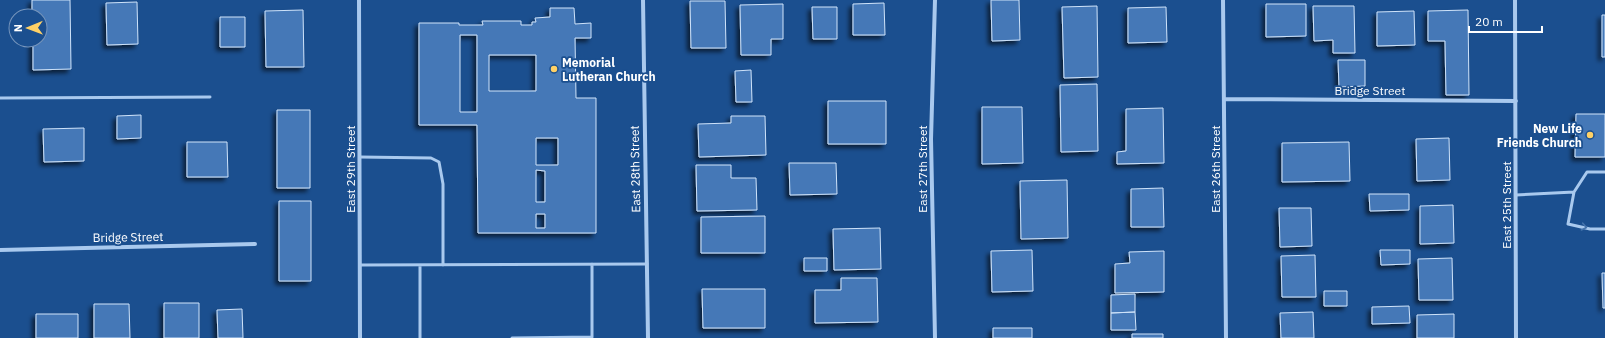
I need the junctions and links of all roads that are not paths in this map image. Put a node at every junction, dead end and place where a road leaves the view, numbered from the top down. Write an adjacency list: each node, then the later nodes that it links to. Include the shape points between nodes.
1 (359, 0): 10 (street, East 29th Street)
2 (643, 0): 18 (street, East 28th Street)
3 (935, 0): 26 (street, East 27th Street, via 931,139)
4 (1223, 0): 8 (street, East 26th Street)
5 (1515, 0): 9 (street, East 25th Street)
6 (210, 97): 7 (lane)
7 (0, 98)
8 (1224, 98): 9 (street, Bridge Street); 27 (street, East 26th Street)
9 (1516, 101): 13 (street, East 25th Street)
10 (360, 157): 19 (street, East 29th Street); 21 (lane, via 431,158 439,162 443,184)
11 (1605, 172): 12 (lane, via 1587,172)
12 (1574, 192): 13 (lane); 14 (lane, one-way to 14, via 1568,224 1590,229)
13 (1516, 195): 28 (street, East 25th Street)
14 (1605, 228)
15 (256, 244): 16 (street, Bridge Street)
16 (0, 250)
17 (592, 264): 18 (lane); 21 (lane); 24 (lane, via 592,337)
18 (647, 264): 25 (street, East 28th Street)
19 (360, 265): 20 (lane); 22 (street, East 29th Street)
20 (420, 265): 21 (lane); 23 (lane)
21 (443, 265)
22 (360, 338)
23 (420, 338)
24 (512, 338)
25 (648, 338)
26 (935, 338)
27 (1226, 338)
28 (1516, 338)

